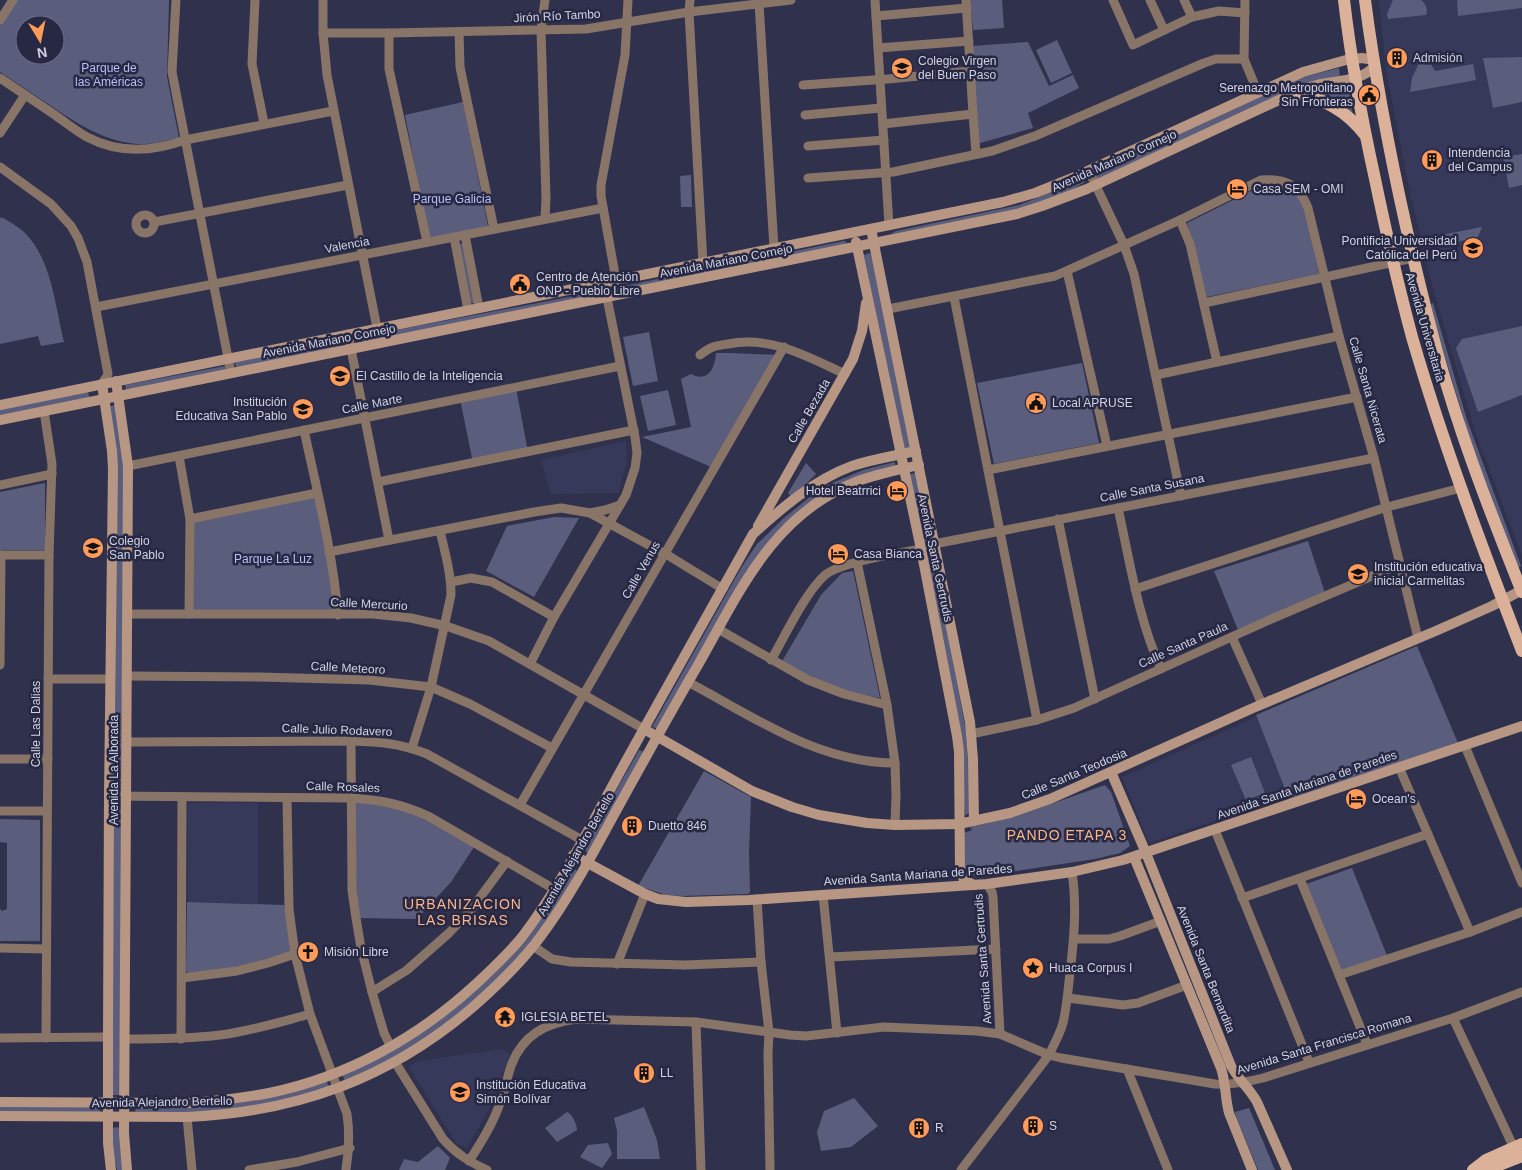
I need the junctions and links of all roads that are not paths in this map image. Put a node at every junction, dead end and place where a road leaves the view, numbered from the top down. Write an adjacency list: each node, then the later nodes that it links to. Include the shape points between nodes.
1 (13, 0): 22 (street)
2 (176, 0): 50 (street, via 172,72)
3 (256, 0): 46 (street, via 252,64)
4 (323, 0): 27 (street)
5 (545, 0): 24 (street)
6 (628, 0): 23 (street)
7 (690, 0): 18 (street)
8 (791, 0): 14 (street, Jirón Río Tambo)
9 (875, 0): 20 (street)
10 (1114, 0): 25 (street, via 1133,45)
11 (1150, 0): 25 (street)
12 (1184, 0): 21 (street)
13 (1245, 0): 19 (street)
14 (759, 3): 18 (street, Jirón Río Tambo); 75 (street)
15 (967, 4): 20 (street); 29 (street)
16 (1345, 6): 17 (main road, via 1356,16); 32 (main road, Avenida Universitaria)
17 (1366, 6): 33 (main road, Avenida Universitaria)
18 (689, 12): 23 (street, Jirón Río Tambo); 79 (street)
19 (1245, 13): 21 (street, via 1219,11); 31 (street)
20 (876, 16): 30 (street)
21 (1192, 17): 25 (street)
22 (0, 20)
23 (627, 23): 24 (street, Jirón Río Tambo, via 586,29); 60 (street, via 625,55 601,185)
24 (541, 30): 26 (street, Jirón Río Tambo); 62 (street)
25 (1164, 30)
26 (458, 32): 28 (street, Jirón Río Tambo); 66 (street, via 460,67)
27 (323, 33): 28 (street, Jirón Río Tambo); 43 (street)
28 (389, 33): 71 (street, via 389,68)
29 (969, 40): 30 (street); 34 (street)
30 (878, 48): 37 (street)
31 (1244, 59): 40 (street); 53 (street, via 1216,59 1204,63 1035,136)
32 (1352, 59): 33 (main road, Avenida Mariano Cornejo); 36 (main road, Avenida Universitaria); 40 (main road, Avenida Mariano Cornejo, via 1303,72)
33 (1374, 64): 36 (main road, Avenida Mariano Cornejo, via 1368,73); 77 (main road, Avenida Universitaria)
34 (970, 71): 37 (street); 44 (street)
35 (0, 78): 41 (street)
36 (1355, 78): 39 (main road, Avenida Mariano Cornejo); 49 (main road, Avenida Universitaria)
37 (880, 80): 38 (street); 42 (street)
38 (803, 85)
39 (1294, 93): 49 (main road, via 1336,107); 59 (main road, Avenida Mariano Cornejo)
40 (1258, 94): 55 (main road, Avenida Mariano Cornejo)
41 (25, 95): 48 (street); 50 (street, via 87,137 113,146 151,149)
42 (881, 108): 45 (street); 47 (street)
43 (333, 111): 46 (street); 58 (street)
44 (973, 114): 47 (street); 53 (street)
45 (805, 115)
46 (264, 123): 50 (street)
47 (883, 124): 51 (street)
48 (0, 133)
49 (1366, 136): 78 (main road, Avenida Universitaria)
50 (185, 140): 61 (street)
51 (884, 140): 52 (street); 56 (street)
52 (808, 146)
53 (976, 154): 56 (street)
54 (0, 167): 89 (street, via 51,204 70,226 84,250)
55 (1089, 171): 59 (street); 65 (main road, Avenida Mariano Cornejo, via 1021,197)
56 (886, 173): 57 (street); 65 (street)
57 (808, 178)
58 (348, 185): 61 (street); 76 (street)
59 (1096, 185): 72 (main road, Avenida Mariano Cornejo, via 1018,214); 73 (street)
60 (602, 208): 62 (street, Valencia); 82 (street)
61 (200, 213): 64 (street); 84 (street)
62 (545, 219): 66 (street, Valencia)
63 (1180, 220): 73 (street); 81 (street, Calle Santa Nicerata, via 1261,180 1285,182 1304,197); 88 (street, via 1190,244)
64 (154, 222)
65 (889, 225): 67 (main road, Avenida Mariano Cornejo)
66 (494, 229): 69 (street, Valencia)
67 (871, 229): 68 (main road, Avenida Mariano Cornejo); 72 (main road, Avenida Santa Gertrudis)
68 (854, 232): 74 (main road, Avenida Santa Gertrudis); 75 (main road, Avenida Mariano Cornejo)
69 (465, 235): 70 (street, Valencia); 90 (street)
70 (454, 237): 71 (street, Valencia); 90 (street)
71 (427, 242): 76 (street, Valencia)
72 (874, 244): 74 (main road, Avenida Mariano Cornejo); 91 (main road, Avenida Santa Gertrudis)
73 (1124, 246): 80 (street); 103 (street, via 1134,274)
74 (857, 247): 85 (main road, Avenida Santa Gertrudis); 87 (main road, Avenida Mariano Cornejo)
75 (774, 248): 79 (main road, Avenida Mariano Cornejo)
76 (363, 255): 84 (street, Valencia); 92 (street)
77 (1413, 258): 78 (street); 153 (main road, Avenida Universitaria, via 1431,332 1472,464)
78 (1393, 262): 81 (street); 128 (main road, Avenida Universitaria, via 1428,391)
79 (703, 263): 82 (main road, Avenida Mariano Cornejo)
80 (1067, 271): 86 (street); 116 (street)
81 (1325, 277): 88 (street); 94 (street, Calle Santa Nicerata)
82 (616, 280): 83 (main road, Avenida Mariano Cornejo)
83 (604, 283): 87 (street); 90 (main road, Avenida Mariano Cornejo)
84 (214, 284): 89 (street, Valencia); 98 (street)
85 (867, 293): 102 (main road, Calle Bezada, via 862,330); 118 (main road, Avenida Santa Gertrudis)
86 (954, 297): 91 (street); 124 (street)
87 (606, 298): 96 (main road, Avenida Mariano Cornejo); 100 (street)
88 (1204, 302): 99 (street)
89 (96, 307): 104 (street)
90 (474, 309): 92 (main road, Avenida Mariano Cornejo)
91 (888, 309): 117 (main road, Avenida Santa Gertrudis)
92 (377, 328): 93 (main road, Avenida Mariano Cornejo)
93 (348, 334): 96 (street); 98 (main road, Avenida Mariano Cornejo)
94 (1339, 336): 99 (street); 107 (street, Calle Santa Nicerata)
95 (784, 347): 97 (street, via 735,342 709,348); 102 (street); 145 (street, Calle Venus)
96 (351, 349): 101 (main road, Avenida Mariano Cornejo); 111 (street)
97 (700, 355)
98 (228, 358): 101 (street); 104 (main road, Avenida Mariano Cornejo)
99 (1217, 362): 103 (street)
100 (620, 366): 111 (street, Calle Marte); 114 (street)
101 (231, 373): 106 (main road, Avenida Mariano Cornejo)
102 (845, 374): 140 (main road, Calle Bezada)
103 (1156, 375): 115 (street)
104 (112, 378): 105 (main road, Avenida Mariano Cornejo); 106 (main road, Avenida La Alborada)
105 (102, 384): 108 (main road, Avenida La Alborada); 109 (main road, Avenida Mariano Cornejo)
106 (119, 396): 108 (main road, Avenida Mariano Cornejo); 122 (main road, Avenida La Alborada)
107 (1357, 397): 115 (street); 120 (street, Calle Santa Nicerata)
108 (104, 399): 110 (main road, Avenida Mariano Cornejo); 170 (main road, Avenida La Alborada, via 113,469)
109 (0, 405)
110 (44, 411): 112 (main road, Avenida Mariano Cornejo); 125 (street, Calle Las Dalias, via 52,453)
111 (365, 418): 113 (street, Calle Marte); 126 (street)
112 (0, 420)
113 (304, 430): 119 (street, Calle Marte); 129 (street)
114 (634, 430): 126 (street); 131 (street, via 636,468)
115 (1168, 434): 116 (street); 130 (street)
116 (1108, 446): 124 (street)
117 (916, 452): 118 (main road, Avenida Alejandro Bertello); 121 (main road, Avenida Santa Gertrudis)
118 (901, 454): 123 (main road, Avenida Santa Gertrudis); 140 (main road, Avenida Alejandro Bertello, via 852,466 822,480 783,507)
119 (178, 456): 122 (street, Calle Marte); 135 (street)
120 (1374, 458): 130 (street, Calle Santa Susana); 132 (street, Calle Santa Nicerata)
121 (919, 465): 123 (main road, Avenida Alejandro Bertello); 142 (main road, Avenida Santa Gertrudis)
122 (128, 466): 155 (main road, Avenida La Alborada)
123 (904, 468): 143 (main road, Avenida Santa Gertrudis); 160 (main road, Avenida Alejandro Bertello, via 874,476 824,498 787,527 757,564)
124 (988, 470): 139 (street)
125 (52, 474): 127 (street); 147 (street, Calle Las Dalias)
126 (378, 482): 141 (street)
127 (0, 485)
128 (1461, 488): 132 (street); 154 (main road, Avenida Universitaria)
129 (317, 493): 135 (street); 144 (street)
130 (1181, 496): 133 (street, Calle Santa Susana)
131 (620, 505): 134 (street); 137 (street)
132 (1387, 507): 149 (street, Calle Santa Nicerata); 152 (street)
133 (1118, 508): 136 (street, Calle Santa Susana); 152 (street)
134 (590, 513): 137 (street); 138 (street, via 560,508)
135 (190, 519): 156 (street)
136 (1058, 520): 139 (street, Calle Santa Susana); 174 (street)
137 (609, 523): 145 (street); 158 (street)
138 (440, 531): 141 (street); 150 (street)
139 (1000, 531): 142 (street, Calle Santa Susana); 177 (street)
140 (753, 534): 151 (main road, Avenida Alejandro Bertello)
141 (390, 540): 144 (street)
142 (934, 544): 180 (main road, Avenida Santa Gertrudis)
143 (921, 549): 148 (street); 201 (main road, Avenida Santa Gertrudis, via 957,736)
144 (329, 552): 157 (street)
145 (664, 554): 151 (street); 173 (street, Calle Venus)
146 (0, 555): 147 (street); 166 (street)
147 (49, 555): 169 (street, Calle Las Dalias)
148 (857, 562): 164 (street, via 826,574 816,585); 175 (street)
149 (1400, 564): 161 (street, Calle Santa Paula); 162 (street, Calle Santa Nicerata)
150 (451, 582): 158 (street, via 471,578 492,582); 159 (street)
151 (723, 589): 179 (main road, Avenida Alejandro Bertello)
152 (1135, 589): 167 (street, via 1146,631)
153 (1522, 591): 154 (main road, Calle Santa Teodosia)
154 (1503, 600): 162 (main road, Calle Santa Teodosia); 163 (main road, Avenida Universitaria)
155 (127, 614): 156 (street, Calle Mercurio); 168 (main road, Avenida La Alborada)
156 (189, 614): 157 (street, Calle Mercurio)
157 (338, 614): 159 (street, Calle Mercurio, via 411,618)
158 (554, 617): 165 (street)
159 (446, 626): 165 (street, Calle Mercurio, via 489,641); 172 (street)
160 (718, 629): 164 (street); 171 (main road, Avenida Alejandro Bertello)
161 (1232, 637): 167 (street, Calle Santa Paula); 176 (street)
162 (1418, 638): 176 (main road, Calle Santa Teodosia)
163 (1522, 651)
164 (771, 660): 175 (street, via 830,689)
165 (530, 664): 173 (street, Calle Mercurio)
166 (0, 666)
167 (1161, 669): 174 (street, Calle Santa Paula)
168 (127, 676): 172 (street, Calle Meteoro, via 369,680); 183 (main road, Avenida La Alborada)
169 (48, 679): 170 (street); 188 (street, Calle Las Dalias)
170 (110, 679): 192 (main road, Avenida La Alborada)
171 (688, 682): 181 (main road, Avenida Alejandro Bertello); 189 (street, via 800,742 854,759)
172 (431, 687): 185 (street); 186 (street, Calle Meteoro)
173 (583, 695): 179 (street, Calle Mercurio); 186 (street, Calle Venus)
174 (1095, 699): 177 (street, Calle Santa Paula)
175 (887, 704): 189 (street)
176 (1262, 704): 191 (main road, Calle Santa Teodosia)
177 (1037, 720): 180 (street, Calle Santa Paula)
178 (1522, 726): 184 (main road, Avenida Santa Mariana de Paredes)
179 (644, 729): 181 (main road, Calle Santa Teodosia); 205 (main road, Avenida Alejandro Bertello)
180 (971, 734): 200 (main road, Avenida Santa Gertrudis)
181 (657, 736): 202 (main road, Calle Santa Teodosia, via 752,791 792,807 819,815); 210 (main road, Avenida Alejandro Bertello)
182 (351, 741): 183 (street, Calle Julio Rodavero); 185 (street, Calle Julio Rodavero, via 388,742); 196 (street)
183 (126, 742): 193 (main road, Avenida La Alborada)
184 (1465, 746): 190 (main road, Avenida Santa Mariana de Paredes); 213 (street)
185 (412, 748): 197 (street, Calle Julio Rodavero)
186 (552, 748): 197 (street, Calle Venus)
187 (0, 759): 188 (street)
188 (48, 759): 199 (street, Calle Las Dalias)
189 (895, 763): 202 (street)
190 (1399, 767): 203 (main road, Avenida Santa Mariana de Paredes); 204 (street)
191 (1111, 772): 200 (main road, Calle Santa Teodosia, via 1028,807); 206 (main road, Avenida Santa Bernardita)
192 (109, 796): 193 (street, Calle Rosales); 247 (main road, Avenida La Alborada)
193 (126, 796): 194 (street, Calle Rosales); 250 (main road, Avenida La Alborada)
194 (182, 797): 195 (street, Calle Rosales); 235 (street)
195 (287, 798): 196 (street, Calle Rosales); 229 (street, via 289,909)
196 (352, 798): 209 (street, Calle Rosales, via 407,807); 233 (street, via 352,890)
197 (520, 805): 205 (street, Calle Julio Rodavero)
198 (0, 811): 199 (street)
199 (47, 811): 227 (street, Calle Las Dalias)
200 (974, 821): 201 (main road, Calle Santa Teodosia)
201 (959, 824): 202 (main road, Calle Santa Teodosia); 215 (main road, Avenida Santa Gertrudis, via 960,870 964,880)
202 (895, 825)
203 (1214, 830): 206 (main road, Avenida Santa Mariana de Paredes); 218 (street)
204 (1428, 834): 212 (street); 223 (street)
205 (582, 840): 207 (main road, Avenida Alejandro Bertello)
206 (1146, 853): 208 (main road, Avenida Santa Mariana de Paredes); 259 (main road, Avenida Santa Bernardita, via 1231,1066)
207 (573, 855): 210 (main road, Avenida Santa Mariana de Paredes); 216 (main road, Avenida Alejandro Bertello)
208 (1134, 857): 211 (main road, Avenida Santa Mariana de Paredes); 222 (main road, Avenida Santa Bernardita)
209 (507, 861): 216 (street, Calle Rosales); 236 (street, via 470,911 449,933 407,970)
210 (587, 864): 217 (main road, Avenida Santa Mariana de Paredes); 225 (main road, Avenida Alejandro Bertello)
211 (1072, 872): 214 (main road, Avenida Santa Mariana de Paredes); 224 (street)
212 (1300, 879): 218 (street); 234 (street)
213 (1522, 883)
214 (987, 884): 215 (main road, Avenida Santa Mariana de Paredes); 228 (street, Avenida Santa Gertrudis, via 993,897)
215 (974, 885): 220 (main road, Avenida Santa Mariana de Paredes)
216 (554, 889): 253 (main road, Avenida Alejandro Bertello, via 521,937 492,969 444,1012)
217 (645, 894): 219 (main road, Avenida Santa Mariana de Paredes, via 686,902); 232 (street)
218 (1242, 898): 256 (street)
219 (757, 899): 220 (main road, Avenida Santa Mariana de Paredes); 231 (street)
220 (824, 899): 230 (street)
221 (1522, 912): 223 (street)
222 (1161, 921): 224 (street, via 1120,936); 237 (main road, Avenida Santa Bernardita)
223 (1470, 932): 234 (street)
224 (1074, 940): 240 (street)
225 (533, 946): 232 (street, via 560,961); 255 (main road, Avenida Alejandro Bertello, via 464,1014)
226 (0, 948): 227 (street)
227 (46, 949): 249 (street, Calle Las Dalias)
228 (996, 949): 230 (street); 246 (street, Avenida Santa Gertrudis)
229 (295, 954): 235 (street, via 237,971); 241 (street)
230 (830, 957): 245 (street)
231 (762, 962): 232 (street); 244 (street)
232 (617, 964)
233 (366, 970): 236 (street, via 376,978); 238 (street)
234 (1339, 975): 252 (street)
235 (182, 978): 251 (street)
236 (390, 980): 238 (street)
237 (1187, 985): 240 (street, via 1138,1003 1123,1005); 260 (main road, Avenida Santa Bernardita)
238 (372, 992): 253 (street)
239 (1522, 992): 242 (street, Avenida Santa Francisca Romana)
240 (1068, 998): 254 (street, via 1062,1024)
241 (310, 1014): 251 (street, via 257,1029); 258 (street)
242 (1453, 1018): 252 (street, Avenida Santa Francisca Romana); 270 (street)
243 (696, 1022): 244 (street, Avenida Santa Francisca Romana); 271 (street, Avenida Santa Francisca Romana, via 576,1019 546,1026 517,1054 494,1120); 279 (street)
244 (769, 1032): 245 (street, Avenida Santa Francisca Romana, via 790,1036); 280 (street)
245 (837, 1033): 246 (street, Avenida Santa Francisca Romana, via 894,1027)
246 (1000, 1034): 254 (street, Avenida Santa Francisca Romana)
247 (108, 1037): 249 (street); 263 (main road, Avenida La Alborada)
248 (0, 1038): 249 (street)
249 (46, 1038)
250 (124, 1039): 251 (street); 264 (main road, Avenida La Alborada)
251 (180, 1039)
252 (1367, 1044): 256 (street, Avenida Santa Francisca Romana)
253 (391, 1047): 258 (main road, Avenida Alejandro Bertello)
254 (1049, 1054): 257 (street, Avenida Santa Francisca Romana); 281 (street)
255 (395, 1062): 261 (main road, Avenida Alejandro Bertello); 271 (street, via 443,1139)
256 (1309, 1062): 259 (street, Avenida Santa Francisca Romana)
257 (1127, 1070): 260 (street, Avenida Santa Francisca Romana); 282 (street)
258 (333, 1074): 261 (street); 264 (main road, Avenida Alejandro Bertello, via 289,1088 242,1097 188,1103)
259 (1242, 1083): 260 (street, Avenida Santa Francisca Romana); 284 (main road, Avenida Santa Bernardita, via 1257,1102)
260 (1226, 1084): 283 (main road, Avenida Santa Bernardita, via 1229,1114)
261 (338, 1088): 268 (main road, Avenida Alejandro Bertello, via 267,1108); 269 (street, via 347,1114)
262 (0, 1102): 263 (main road, Avenida Alejandro Bertello)
263 (108, 1102): 264 (main road, Avenida Alejandro Bertello); 266 (main road, Avenida La Alborada)
264 (124, 1102): 267 (main road, Avenida La Alborada)
265 (0, 1116): 266 (main road, Avenida Alejandro Bertello)
266 (108, 1117): 267 (main road, Avenida Alejandro Bertello); 273 (main road, Avenida La Alborada)
267 (124, 1117): 268 (main road, Avenida Alejandro Bertello); 274 (main road, Avenida La Alborada)
268 (187, 1117): 275 (street)
269 (350, 1148): 272 (street); 277 (street)
270 (1519, 1149): 285 (main road, via 1494,1168)
271 (469, 1161): 278 (street)
272 (296, 1166): 276 (street)
273 (111, 1170)
274 (127, 1170)
275 (192, 1170)
276 (249, 1170)
277 (346, 1170)
278 (487, 1170)
279 (701, 1170)
280 (770, 1170)
281 (961, 1170)
282 (1168, 1170)
283 (1252, 1170)
284 (1287, 1170)
285 (1473, 1170)

